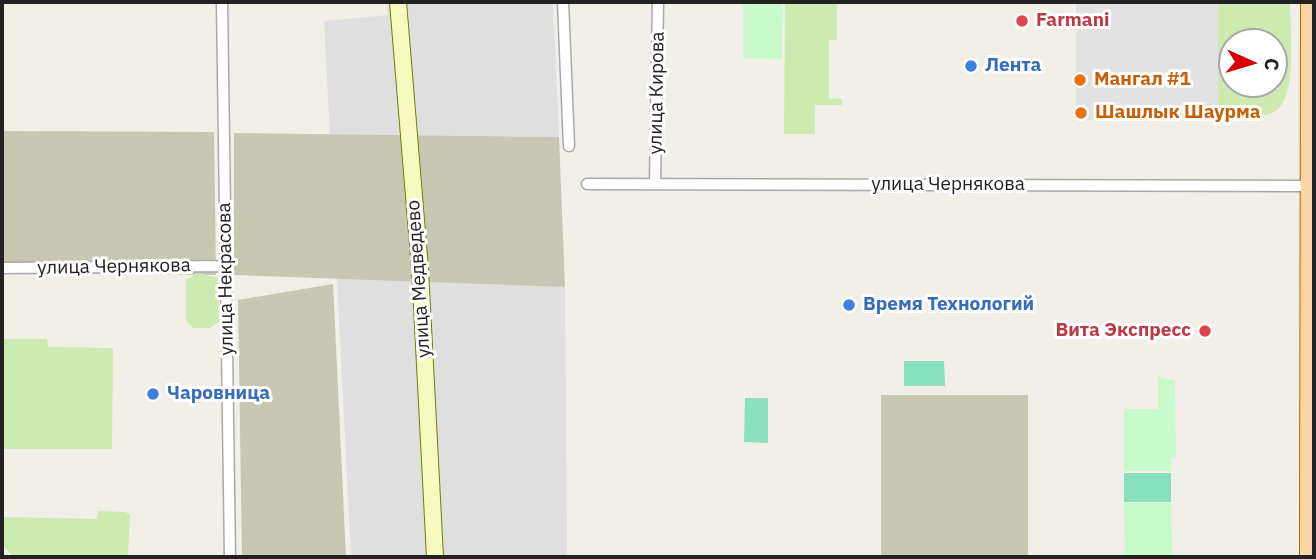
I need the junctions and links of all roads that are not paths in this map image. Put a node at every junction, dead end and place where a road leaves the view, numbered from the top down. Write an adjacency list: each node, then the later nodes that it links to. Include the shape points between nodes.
1 (222, 2): 10 (street, улица Некрасова)
2 (398, 2): 13 (street, улица Медведево, via 420,269)
3 (563, 2): 6 (street)
4 (658, 2): 8 (street, улица Кирова)
5 (1310, 2): 9 (main road)
6 (569, 146)
7 (587, 184): 8 (street, улица Чернякова)
8 (655, 184): 9 (street, улица Чернякова)
9 (1312, 186): 14 (main road)
10 (227, 266): 11 (street, улица Чернякова); 12 (street, улица Некрасова)
11 (2, 268)
12 (229, 557)
13 (435, 557)
14 (1310, 557)

